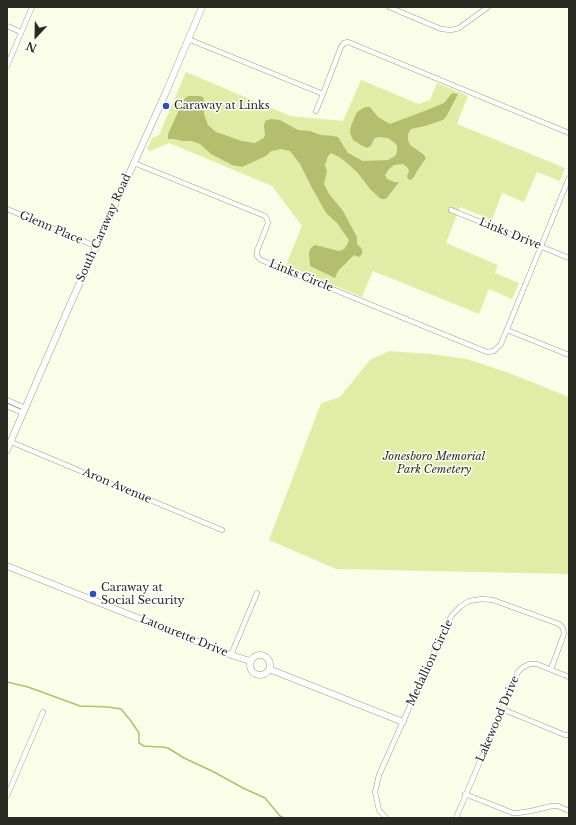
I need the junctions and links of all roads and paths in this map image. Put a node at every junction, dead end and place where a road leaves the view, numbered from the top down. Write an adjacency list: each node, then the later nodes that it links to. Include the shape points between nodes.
1 (32, 7): 6 (street)
2 (202, 7): 7 (street, South Caraway Road)
3 (389, 7): 4 (street, via 441,29 451,30 459,28)
4 (488, 7)
5 (7, 26): 6 (street)
6 (22, 32): 8 (street)
7 (188, 39): 9 (street); 12 (street, South Caraway Road)
8 (7, 66)
9 (323, 94): 10 (street); 11 (street, via 341,47 348,42)
10 (316, 111)
11 (569, 133)
12 (134, 163): 16 (street, South Caraway Road); 19 (street, Links Circle, via 265,216 268,223 256,251 261,260 486,352 498,348)
13 (569, 178): 17 (street, Links Circle)
14 (7, 209): 16 (street, Glenn Place)
15 (451, 210): 17 (street, Links Drive)
16 (95, 246): 23 (street, South Caraway Road)
17 (541, 246): 18 (street, Links Drive); 19 (street, Links Circle)
18 (569, 258)
19 (507, 330): 20 (street)
20 (569, 355)
21 (7, 400): 23 (street)
22 (7, 406): 23 (street)
23 (24, 410): 24 (street, South Caraway Road)
24 (11, 442): 25 (street, South Caraway Road); 26 (street, Aron Avenue)
25 (7, 450)
26 (222, 530)
27 (7, 566): 29 (street, Latourette Drive)
28 (257, 593): 29 (street)
29 (231, 655): 30 (street, Latourette Drive)
30 (250, 661): 31 (street, via 250,668 257,675 264,674); 31 (street, via 255,656 262,655 270,662)
31 (269, 669): 36 (street)
32 (551, 669): 33 (street, Lakewood Drive); 34 (street, Lakewood Drive, via 537,664 529,664 522,668); 36 (street, Medallion Circle, via 564,634 559,624 492,600 469,601 452,615)
33 (569, 677)
34 (502, 709): 37 (street); 38 (street, Lakewood Drive)
35 (43, 712): 39 (street)
36 (403, 722): 41 (street, Medallion Circle, via 379,775 375,792 380,810)
37 (569, 735)
38 (465, 794): 40 (street, via 513,813 552,806); 42 (street, Lakewood Drive)
39 (7, 796)
40 (569, 811)
41 (386, 818)
42 (456, 818)

